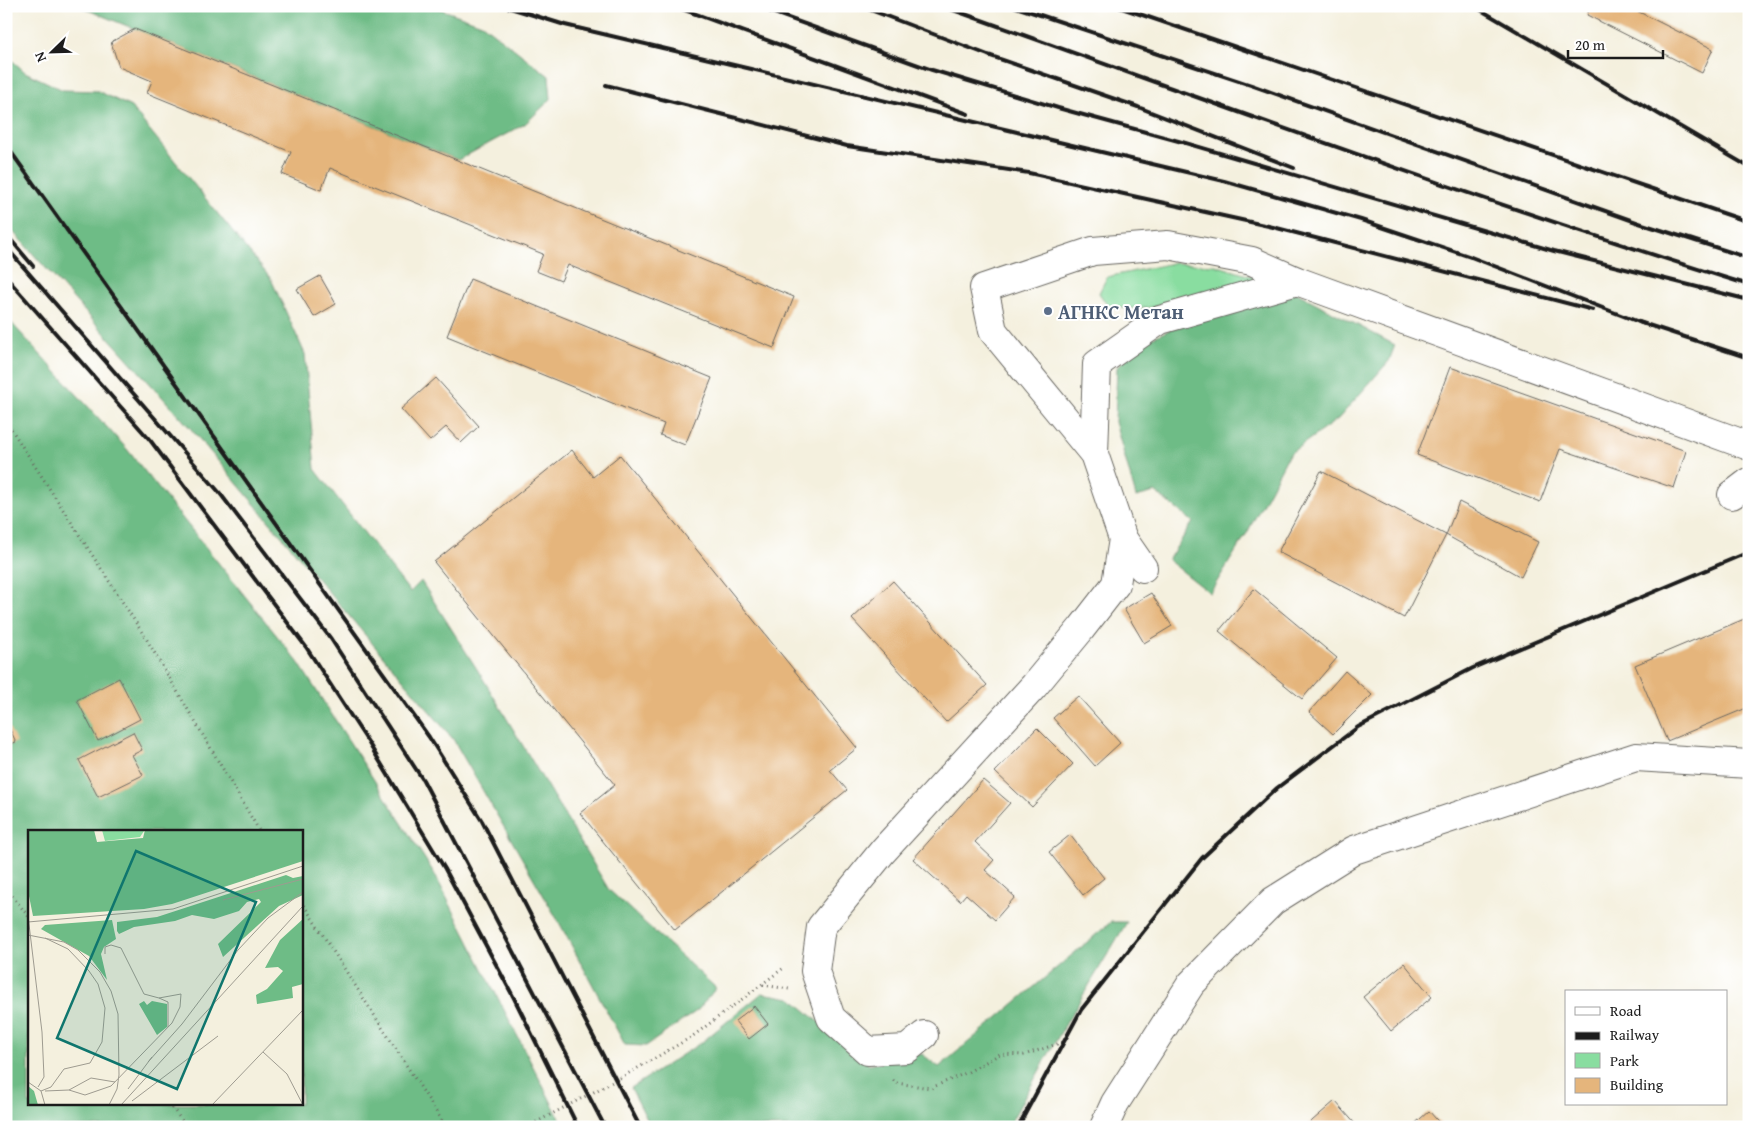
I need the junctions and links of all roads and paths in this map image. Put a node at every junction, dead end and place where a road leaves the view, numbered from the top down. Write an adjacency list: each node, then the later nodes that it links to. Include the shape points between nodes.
1 (1298, 281): 3 (street); 4 (street, via 1160,320 1097,364); 4 (street, via 1252,261 1168,246 1093,251 984,288 993,331)
2 (6, 421): 8 (path, via 147,640)
3 (1749, 446)
4 (1094, 454): 5 (street)
5 (1123, 539): 6 (street); 15 (street, via 1116,584 1034,686 884,851 821,928 815,971 831,1018)
6 (1143, 568)
7 (1749, 764): 20 (street, via 1636,757 1354,850 1273,901 1191,984 1114,1103)
8 (259, 830)
9 (6, 888): 11 (path)
10 (302, 903): 18 (path)
11 (28, 916)
12 (788, 964): 19 (path, via 694,1036)
13 (924, 1036): 15 (street, via 908,1049)
14 (1063, 1042): 15 (path, via 1024,1055 1000,1054 931,1088 896,1084)
15 (868, 1051)
16 (171, 1106): 17 (path)
17 (187, 1127)
18 (446, 1127)
19 (527, 1127)
20 (1104, 1127)

